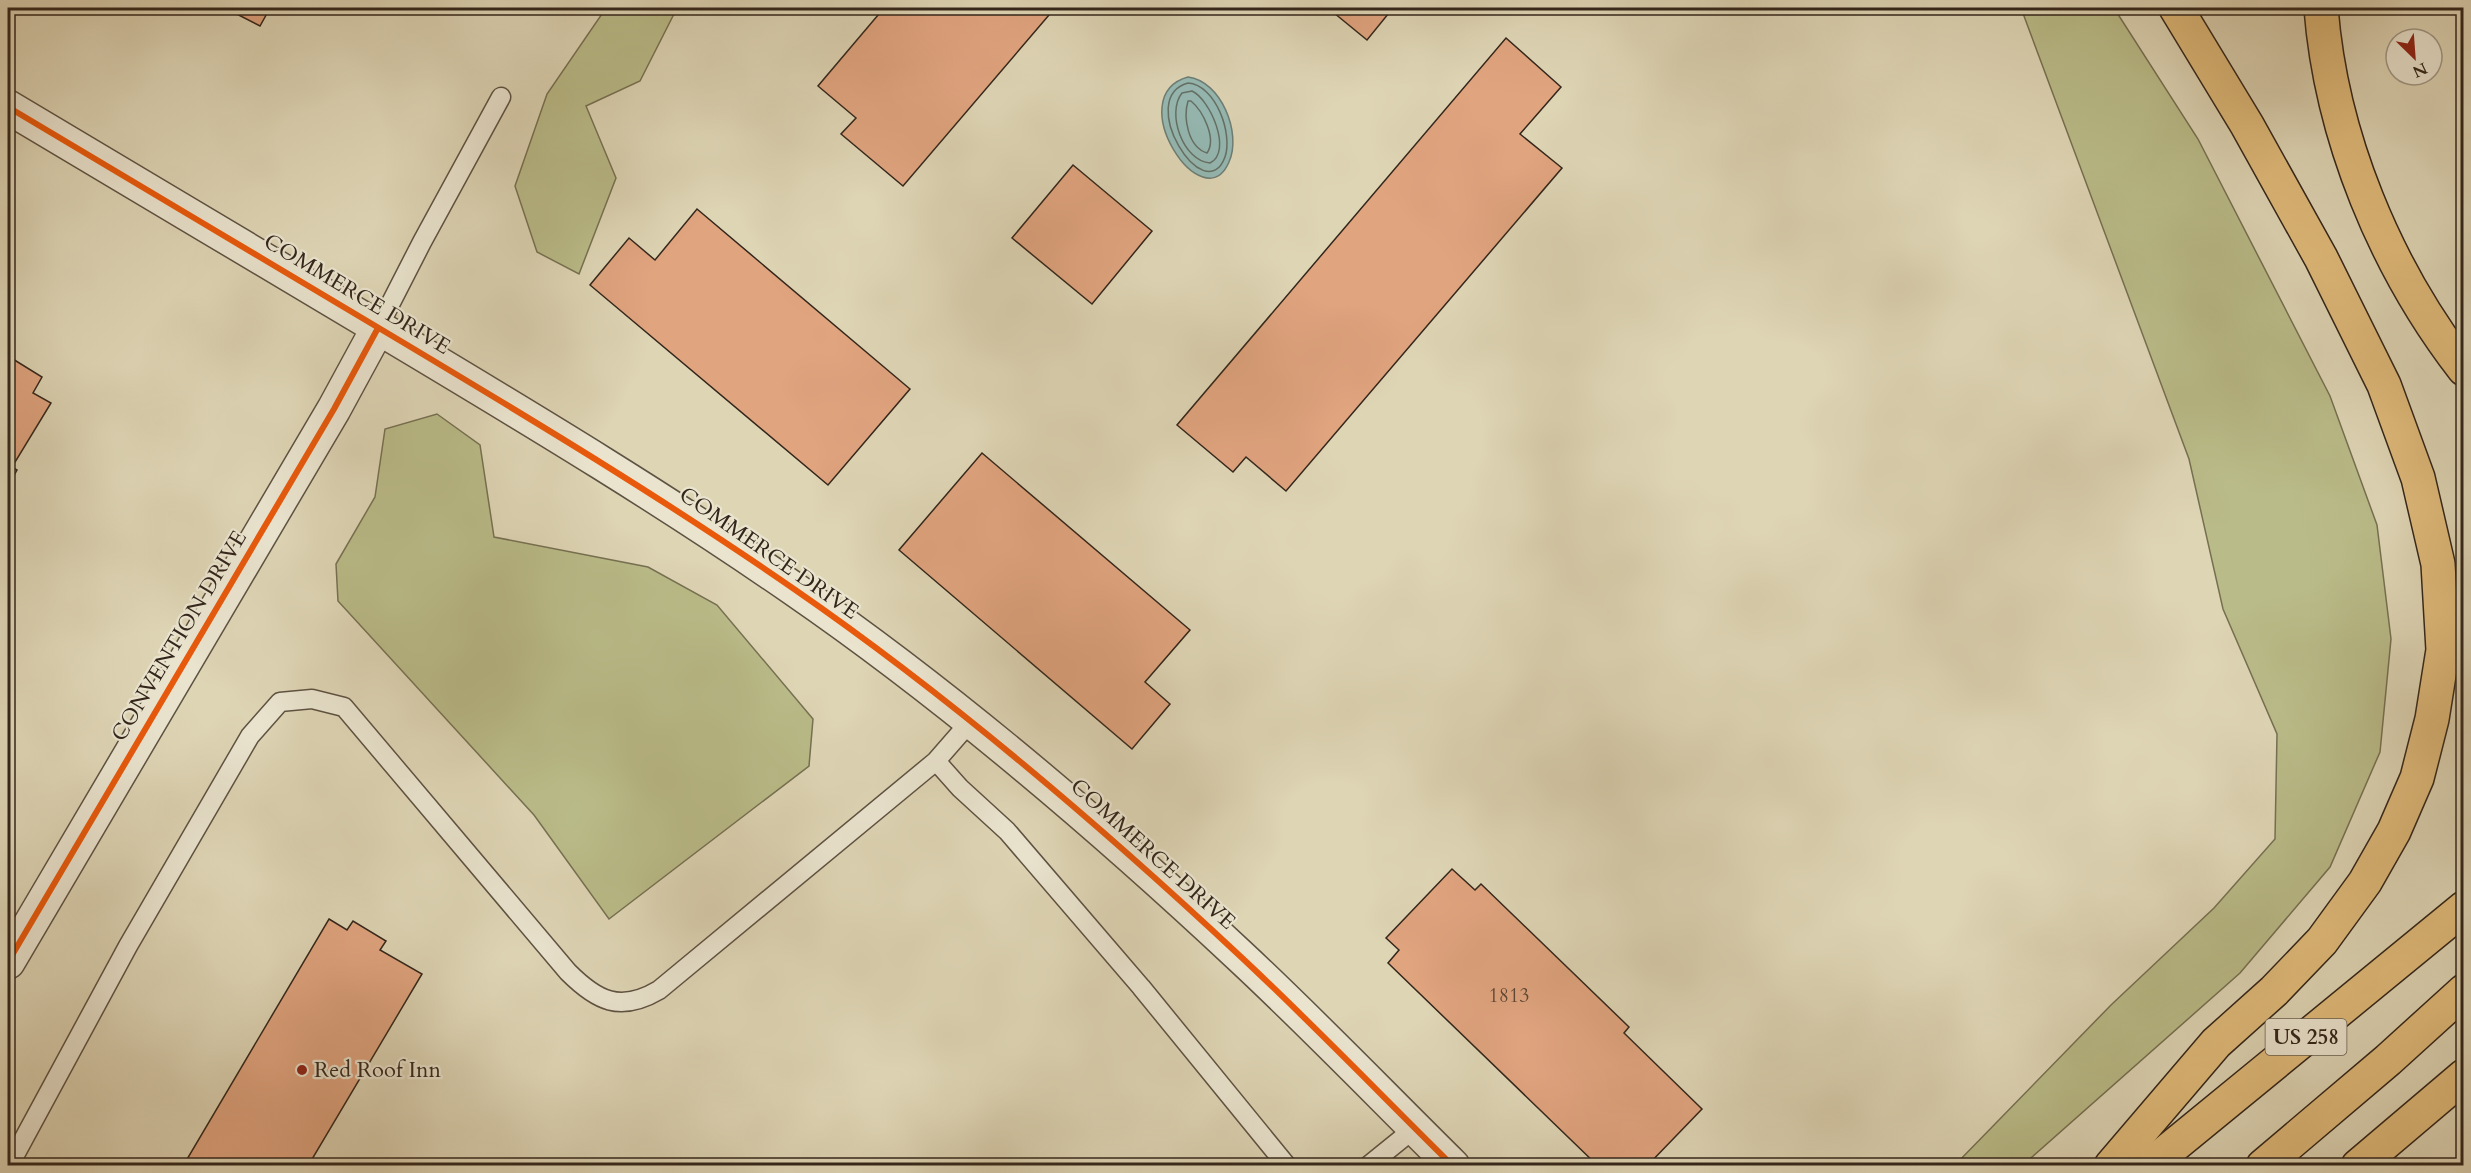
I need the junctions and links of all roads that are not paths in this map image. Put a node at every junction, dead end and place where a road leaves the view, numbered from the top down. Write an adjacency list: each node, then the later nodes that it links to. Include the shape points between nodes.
1 (2176, 8): 18 (main road, via 2321,258 2384,385 2418,478 2438,564 2443,650 2432,719 2416,778 2394,831 2366,882 2322,941 2274,991 2216,1042)
2 (2321, 8): 6 (main road, via 2324,42 2344,136 2381,231 2405,282)
3 (501, 97): 5 (lane)
4 (8, 107): 5 (street, COMMERCE DRIVE)
5 (378, 328): 7 (street, COMMERCE DRIVE, via 621,474 786,584); 10 (street, CONVENTION DRIVE)
6 (2463, 369)
7 (970, 722): 8 (lane); 13 (street, COMMERCE DRIVE, via 1245,960)
8 (936, 760): 14 (lane, via 659,990 642,1000 613,1003 587,991 567,972 345,707 312,699 280,702 250,736 128,946); 15 (lane, via 1007,831)
9 (2463, 908): 19 (main road, US 258)
10 (8, 962)
11 (2463, 991): 20 (main road)
12 (2463, 1076): 21 (main road)
13 (1415, 1128): 16 (lane); 17 (street, COMMERCE DRIVE)
14 (9, 1166)
15 (1287, 1166)
16 (1368, 1166)
17 (1453, 1166)
18 (2111, 1166)
19 (2149, 1166)
20 (2263, 1166)
21 (2358, 1166)

